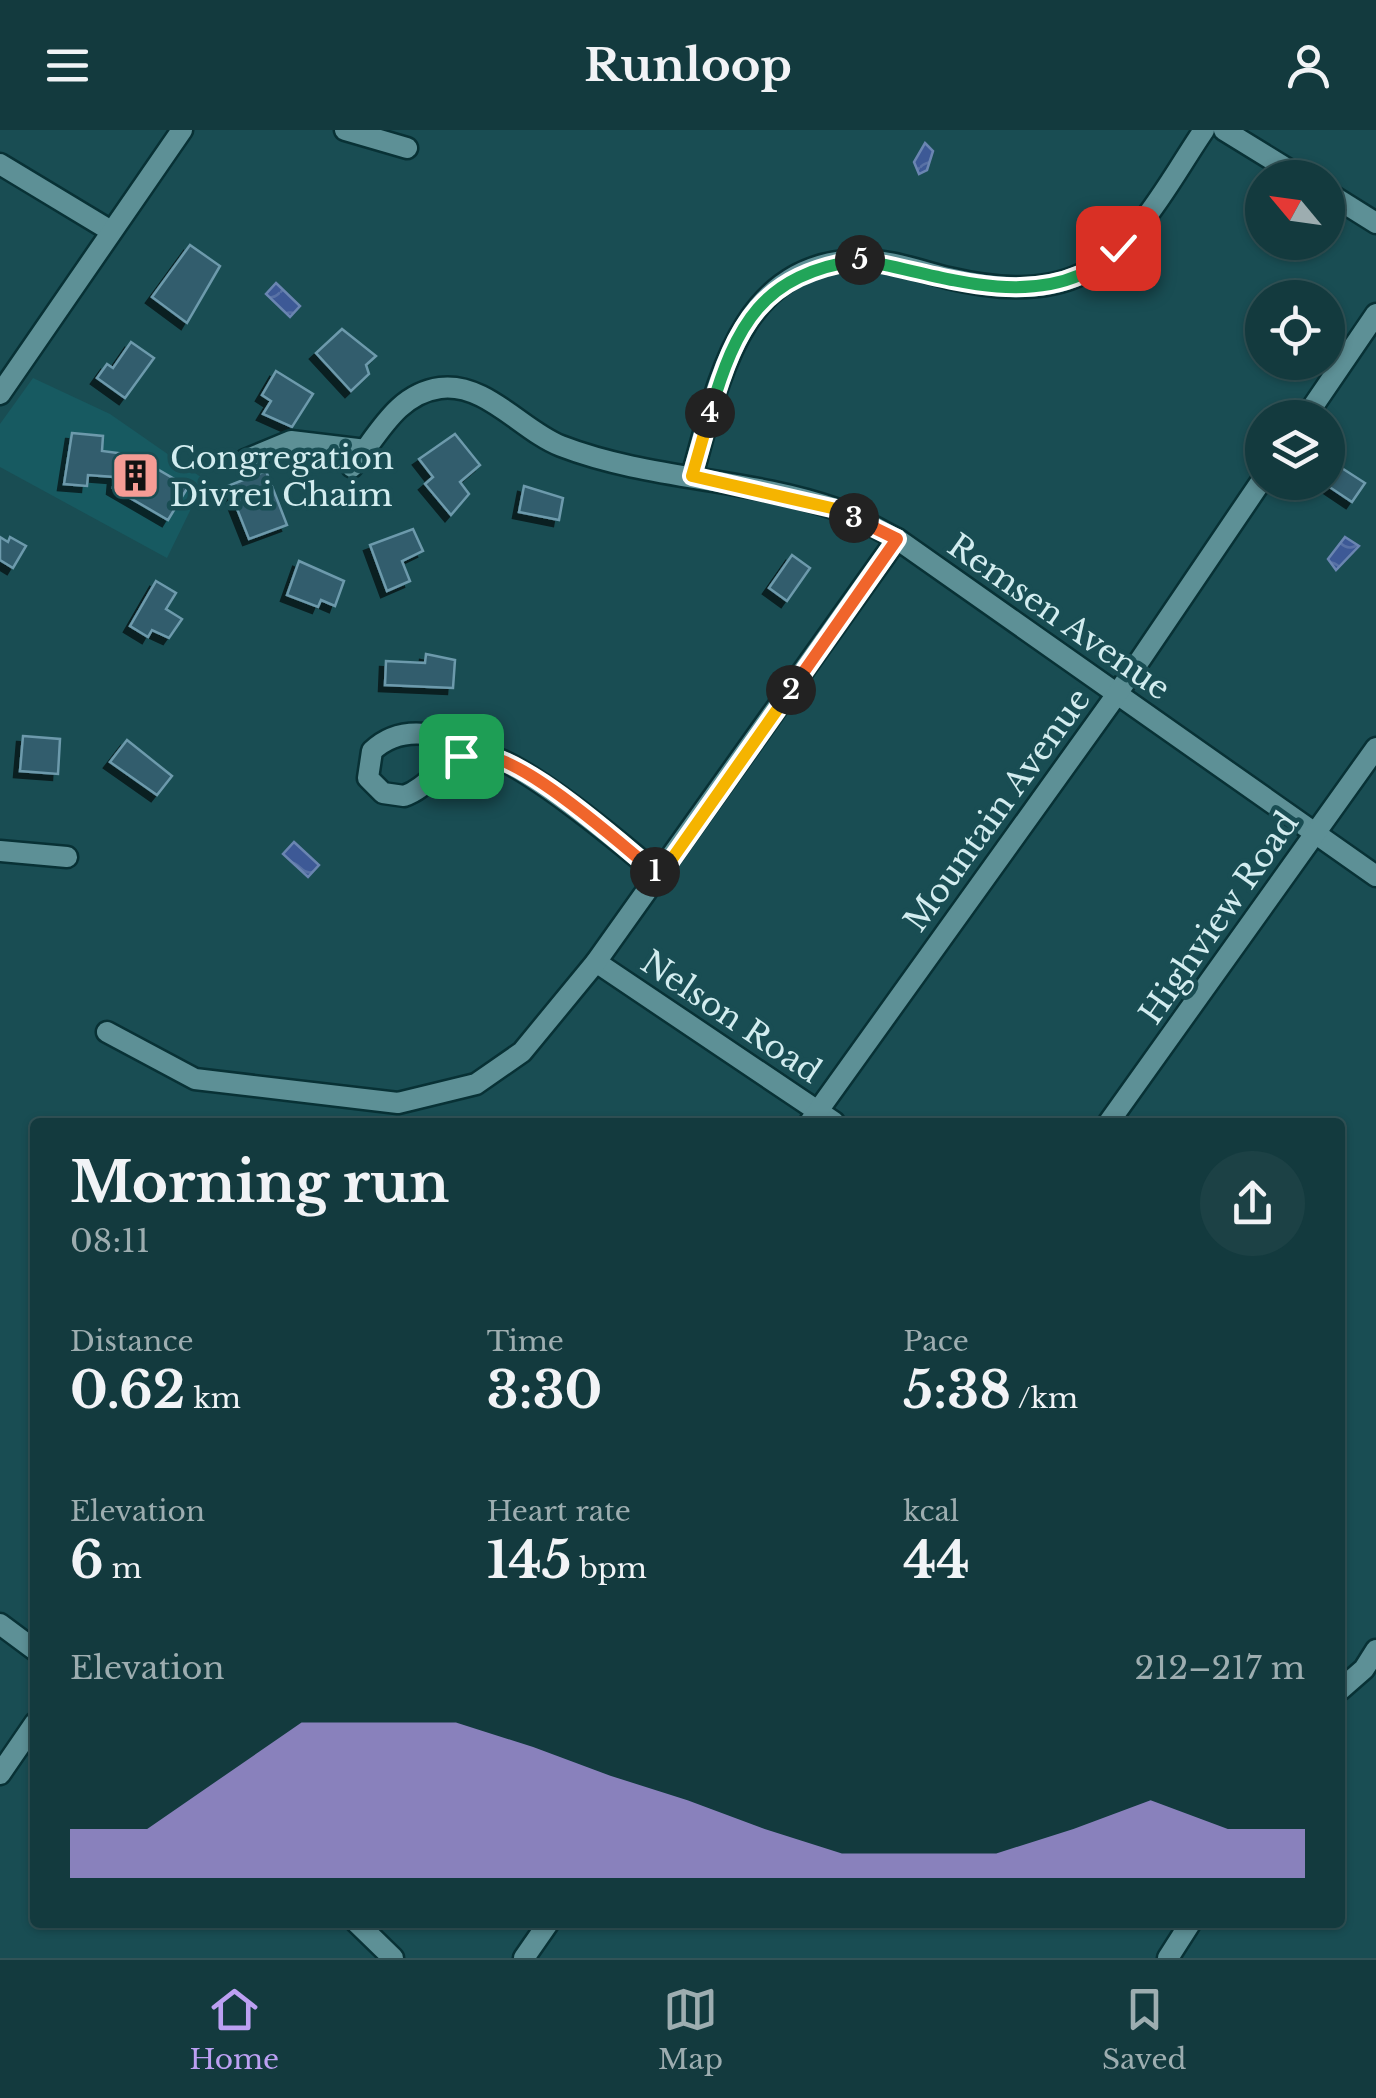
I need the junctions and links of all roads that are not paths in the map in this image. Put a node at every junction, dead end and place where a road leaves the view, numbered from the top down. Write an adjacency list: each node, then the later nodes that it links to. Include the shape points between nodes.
1 (182, 130): 10 (street)
2 (345, 130): 5 (street)
3 (1204, 130): 15 (street, via 1118,248 1082,274 1040,286 986,287 860,260 822,266 786,282 750,315 726,359)
4 (1224, 130): 6 (street)
5 (408, 148)
6 (1273, 160)
7 (0, 164): 10 (street)
8 (1345, 204): 9 (street)
9 (1376, 223)
10 (111, 231): 12 (street)
11 (1376, 314): 13 (street)
12 (0, 394)
13 (1317, 400)
14 (246, 460): 15 (street, Remsen Avenue, via 291,441 360,458 394,411 446,387 470,392 560,446)
15 (692, 476): 17 (street, Remsen Avenue, via 836,509)
16 (1248, 500): 18 (street, Mountain Avenue)
17 (897, 539): 18 (street, Remsen Avenue); 24 (street)
18 (1116, 694): 21 (street, Remsen Avenue); 29 (street, Mountain Avenue)
19 (1376, 748): 21 (street, Highview Road)
20 (481, 752): 20 (street, via 461,756 404,796 383,792 368,778 372,752 390,738 440,736); 24 (street, via 583,813)
21 (1315, 834): 25 (street, Remsen Avenue); 30 (street, Highview Road)
22 (0, 851): 23 (street)
23 (67, 857)
24 (660, 876): 26 (street)
25 (1376, 876)
26 (596, 962): 27 (street, via 522,1052 476,1084 398,1103 194,1080); 28 (street, Nelson Road)
27 (107, 1032)
28 (819, 1118)
29 (821, 1118)
30 (1113, 1118)
31 (0, 1624): 32 (street)
32 (30, 1646)
33 (1376, 1650): 34 (street)
34 (1345, 1686)
35 (30, 1730): 36 (street)
36 (0, 1774)
37 (362, 1928): 40 (street)
38 (545, 1928): 41 (street)
39 (1187, 1928): 42 (street)
40 (393, 1958)
41 (524, 1958)
42 (1168, 1958)

